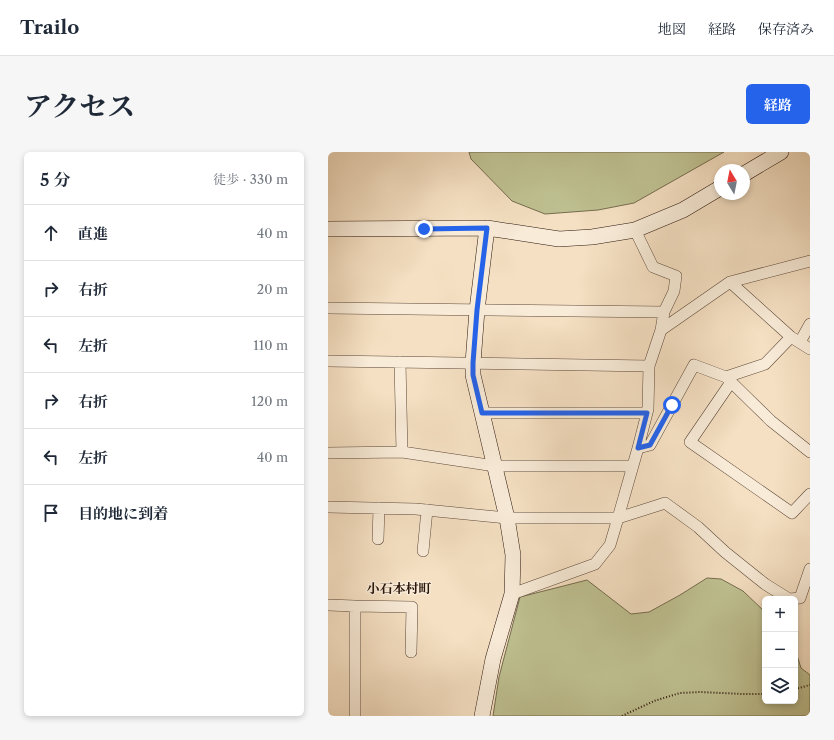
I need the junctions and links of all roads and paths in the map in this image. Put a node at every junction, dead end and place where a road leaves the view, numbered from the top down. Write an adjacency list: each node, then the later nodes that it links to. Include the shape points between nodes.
1 (781, 152): 2 (street)
2 (750, 170)
3 (714, 192): 6 (street, via 683,210)
4 (487, 228): 5 (street); 6 (street, via 558,239); 10 (street)
5 (328, 229)
6 (635, 230): 11 (street, via 653,267 676,276 674,291)
7 (810, 261): 8 (street)
8 (730, 282): 13 (street); 14 (street)
9 (328, 308): 10 (street)
10 (477, 310): 11 (street); 18 (street)
11 (664, 312): 13 (street)
12 (810, 324): 14 (street)
13 (661, 330): 19 (street)
14 (796, 340): 15 (street); 20 (street, via 766,364)
15 (810, 349)
16 (328, 361): 17 (street)
17 (400, 362): 18 (street); 24 (street)
18 (473, 363): 19 (street); 21 (street, via 473,375)
19 (649, 366): 22 (street)
20 (729, 380): 23 (street, via 694,365 650,445); 25 (street, via 771,421); 29 (street, via 690,442 792,514)
21 (482, 413): 22 (street); 27 (street)
22 (647, 413): 23 (street)
23 (638, 448): 28 (street)
24 (402, 452): 26 (street); 27 (street)
25 (810, 452)
26 (328, 453)
27 (495, 466): 28 (street); 33 (street)
28 (633, 466): 34 (street)
29 (810, 494)
30 (328, 507): 31 (street)
31 (379, 508): 32 (street); 35 (street)
32 (427, 510): 33 (street); 36 (street)
33 (507, 518): 34 (street); 38 (street, via 513,555)
34 (618, 518): 38 (street, via 610,545 595,564); 39 (street, via 665,504 698,527 765,584)
35 (378, 539)
36 (423, 551)
37 (810, 569): 40 (street)
38 (512, 594): 48 (street)
39 (784, 596)
40 (798, 598)
41 (328, 605): 42 (street)
42 (355, 606): 43 (street, via 412,607); 47 (street)
43 (411, 652)
44 (810, 685): 45 (path)
45 (798, 689)
46 (762, 694): 49 (path, via 680,693 654,701)
47 (355, 716)
48 (482, 716)
49 (622, 716)

